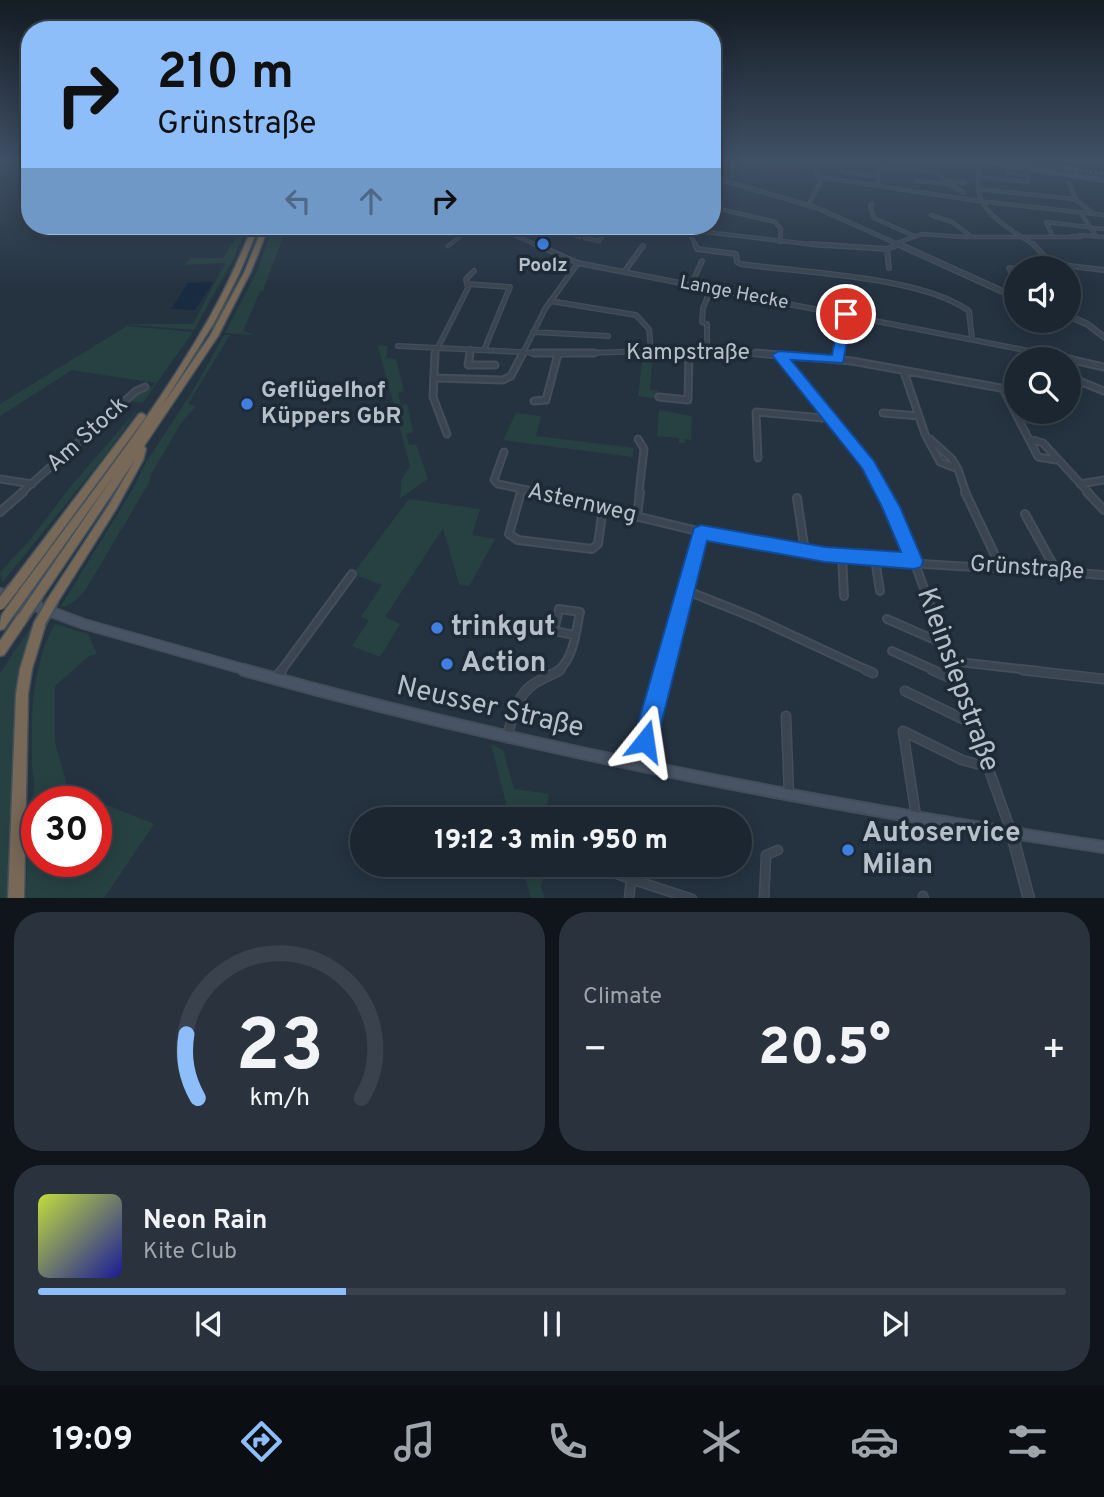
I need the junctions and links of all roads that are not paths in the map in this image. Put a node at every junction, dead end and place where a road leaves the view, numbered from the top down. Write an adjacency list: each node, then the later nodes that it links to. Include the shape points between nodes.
1 (801, 203): 6 (street)
2 (984, 203): 22 (street)
3 (999, 203): 8 (street)
4 (1080, 203): 9 (street)
5 (872, 204): 24 (street, via 874,218)
6 (808, 205): 29 (street)
7 (721, 209): 28 (street, via 775,222)
8 (1080, 212): 9 (street); 12 (street)
9 (1094, 214): 11 (street)
10 (932, 215): 26 (street)
11 (1104, 215)
12 (1089, 228): 13 (street); 23 (street, via 1046,222); 25 (street)
13 (1104, 229)
14 (252, 235): 63 (highway)
15 (263, 235): 83 (highway, via 216,333)
16 (462, 235): 30 (street)
17 (513, 235): 35 (street, Lange Hecke)
18 (575, 235): 19 (street, via 598,243)
19 (604, 235)
20 (691, 235): 51 (street, via 697,249 736,254 741,264 888,284 959,302 969,311)
21 (721, 235): 28 (street)
22 (1021, 235): 23 (street); 26 (street); 33 (street)
23 (1052, 235): 25 (street)
24 (914, 236): 26 (street); 29 (street)
25 (1096, 236): 27 (street)
26 (973, 237)
27 (1104, 237)
28 (780, 242): 32 (street)
29 (899, 243): 32 (street); 44 (street)
30 (448, 246)
31 (643, 246): 40 (street)
32 (887, 249): 36 (street)
33 (1048, 256)
34 (702, 261): 42 (street)
35 (578, 263): 40 (street, Lange Hecke); 45 (street)
36 (889, 268)
37 (1081, 268): 38 (street)
38 (1104, 270)
39 (474, 271): 41 (street, via 466,279)
40 (624, 272): 42 (street, Lange Hecke)
41 (468, 284): 54 (street); 56 (street, via 510,287)
42 (691, 285): 43 (street, Lange Hecke)
43 (711, 289): 46 (street, Lange Hecke); 59 (street, via 702,322 707,324)
44 (1004, 292)
45 (550, 301): 48 (street); 57 (street, via 636,315 649,329)
46 (846, 314): 51 (street, Lange Hecke); 64 (street)
47 (1081, 322): 50 (street)
48 (533, 332): 49 (street); 60 (street)
49 (608, 336)
50 (1104, 338)
51 (972, 339): 53 (street, Lange Hecke)
52 (398, 346): 54 (street, Kampstraße)
53 (1012, 347)
54 (437, 348): 55 (street, Kampstraße); 69 (street)
55 (471, 349): 56 (street, Kampstraße); 66 (street, via 468,365)
56 (484, 350): 60 (street, Kampstraße)
57 (651, 350): 58 (street, Kampstraße); 61 (street, Kampstraße)
58 (689, 350): 59 (street, Kampstraße); 74 (street, via 688,400)
59 (707, 351): 62 (street, Kampstraße)
60 (525, 352): 61 (street, Kampstraße); 69 (street, via 511,376 503,380)
61 (558, 354): 75 (street, via 546,400)
62 (779, 355): 64 (street, Kampstraße); 78 (street, Kleinsiepstraße)
63 (188, 357): 108 (highway, via 46,541); 108 (highway, via 131,443)
64 (838, 360): 68 (street, Kampstraße)
65 (1081, 361): 67 (street, Lange Hecke)
66 (495, 365)
67 (1104, 367)
68 (904, 371): 72 (street, Kampstraße); 77 (street)
69 (435, 378): 79 (street, via 433,397)
70 (1081, 384): 73 (street)
71 (145, 387): 90 (street, Am Stock)
72 (1003, 389): 82 (street)
73 (1104, 391)
74 (659, 397)
75 (534, 401)
76 (883, 413): 77 (street)
77 (919, 416): 80 (street)
78 (834, 419): 85 (street, via 755,412); 103 (street, Kleinsiepstraße, via 880,485)
79 (447, 434)
80 (927, 437): 87 (street); 87 (street, via 940,462)
81 (638, 439): 98 (street, via 644,449)
82 (1029, 439): 86 (street, via 1041,442); 86 (street, via 1038,457)
83 (144, 443): 118 (highway, bridge); 138 (highway, bridge, via 126,483 52,600 26,669)
84 (503, 452): 92 (street, Asternweg, via 494,480)
85 (758, 458)
86 (1058, 460): 91 (street)
87 (958, 469): 104 (street, via 968,501)
88 (0, 479): 90 (street, Am Stock)
89 (1104, 480): 91 (street)
90 (32, 484): 96 (street, Am Stock)
91 (1080, 484): 95 (street)
92 (522, 489): 94 (street, Asternweg); 94 (street, via 509,534 518,540 592,549 598,544)
93 (797, 498): 100 (street)
94 (603, 507): 98 (street, Asternweg)
95 (1104, 510)
96 (0, 513)
97 (1025, 514): 105 (street)
98 (637, 517): 99 (street, Asternweg)
99 (701, 533): 100 (street, Grünstraße); 109 (street)
100 (805, 552): 101 (street, Grünstraße)
101 (842, 556): 102 (street, Grünstraße); 112 (street)
102 (875, 559): 103 (street, Grünstraße); 110 (street)
103 (914, 561): 104 (street, Grünstraße); 117 (street, Kleinsiepstraße)
104 (1001, 568): 105 (street, Grünstraße)
105 (1058, 572): 107 (street, Grünstraße)
106 (352, 574): 122 (street)
107 (1104, 575)
108 (16, 587): 111 (highway, bridge); 113 (highway, bridge)
109 (685, 590): 121 (street); 129 (street)
110 (880, 592)
111 (0, 595): 122 (main road, Neusser Straße)
112 (844, 596)
113 (4, 609): 115 (highway)
114 (887, 619): 117 (street)
115 (0, 625)
116 (575, 635): 128 (street, via 564,665 521,696)
117 (944, 644): 120 (street, Kleinsiepstraße)
118 (0, 651)
119 (892, 651): 124 (street)
120 (950, 661): 123 (street); 124 (street, Kleinsiepstraße)
121 (873, 673)
122 (275, 679): 128 (main road, Neusser Straße)
123 (1104, 679)
124 (957, 681): 127 (street, Kleinsiepstraße)
125 (905, 691): 127 (street)
126 (786, 716): 131 (street)
127 (973, 724): 130 (street, Kleinsiepstraße)
128 (507, 738): 129 (main road, Neusser Straße)
129 (638, 766): 131 (main road, Neusser Straße)
130 (988, 767): 132 (street, via 962,760 903,731); 133 (street, Kleinsiepstraße)
131 (789, 798): 132 (main road, Neusser Straße)
132 (917, 820): 133 (main road, Neusser Straße)
133 (1012, 834): 134 (main road, Neusser Straße); 142 (street)
134 (1104, 847)
135 (778, 850): 141 (street, via 765,855)
136 (625, 877): 137 (street)
137 (631, 879): 139 (street); 140 (street)
138 (16, 898)
139 (629, 898)
140 (692, 898)
141 (764, 898)
142 (1029, 898)

